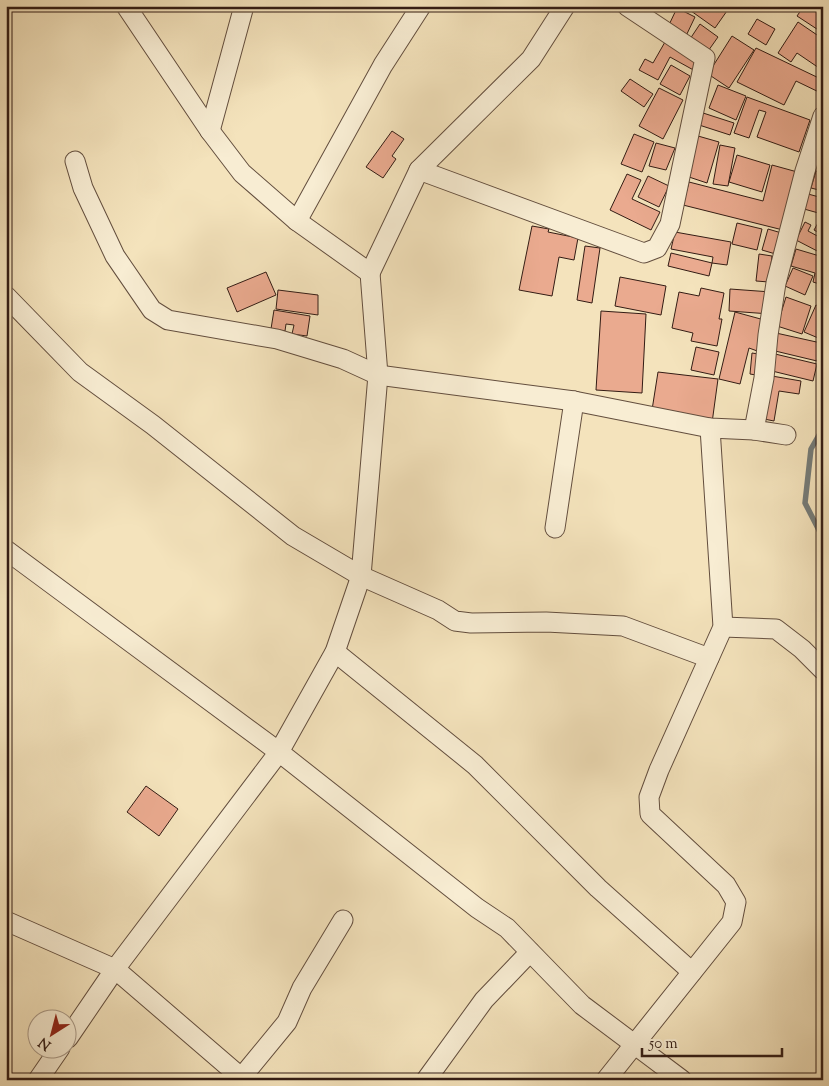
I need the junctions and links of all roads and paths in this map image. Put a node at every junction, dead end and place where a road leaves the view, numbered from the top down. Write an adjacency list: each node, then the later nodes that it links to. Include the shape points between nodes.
1 (126, 6): 7 (street)
2 (244, 6): 7 (street)
3 (421, 6): 10 (street, via 383,66)
4 (565, 6): 9 (street, via 531,59)
5 (627, 6): 9 (street, via 705,58 670,224 657,248 644,253)
6 (823, 116): 16 (street, via 776,282)
7 (210, 131): 10 (street, via 242,173)
8 (75, 161): 13 (street, via 83,188 115,256 152,310 168,320 277,339 343,359)
9 (419, 170): 11 (street)
10 (297, 221): 11 (street)
11 (370, 273): 13 (street)
12 (6, 296): 20 (street, via 80,372 293,536)
13 (378, 375): 14 (street); 20 (street)
14 (574, 401): 15 (street); 18 (street)
15 (710, 428): 16 (street); 21 (street)
16 (754, 430): 17 (street)
17 (786, 435)
18 (555, 528)
19 (6, 550): 25 (street)
20 (361, 576): 22 (street); 23 (street, via 438,610 455,621 623,626)
21 (723, 627): 23 (street); 24 (street, via 776,629)
22 (335, 652): 25 (street); 30 (street, via 475,766 598,888)
23 (709, 658): 30 (street, via 649,797 650,814 726,885 736,902 732,922)
24 (823, 670)
25 (279, 752): 28 (street, via 507,928); 29 (street)
26 (343, 920): 34 (street, via 302,988 287,1022)
27 (6, 921): 29 (street)
28 (530, 952): 32 (street, via 582,1005); 36 (street, via 484,1000)
29 (115, 969): 31 (street); 34 (street)
30 (692, 972): 32 (street)
31 (78, 1023)
32 (635, 1045): 37 (street); 38 (street)
33 (53, 1058): 35 (street)
34 (242, 1079)
35 (38, 1080)
36 (426, 1080)
37 (606, 1080)
38 (682, 1080)

